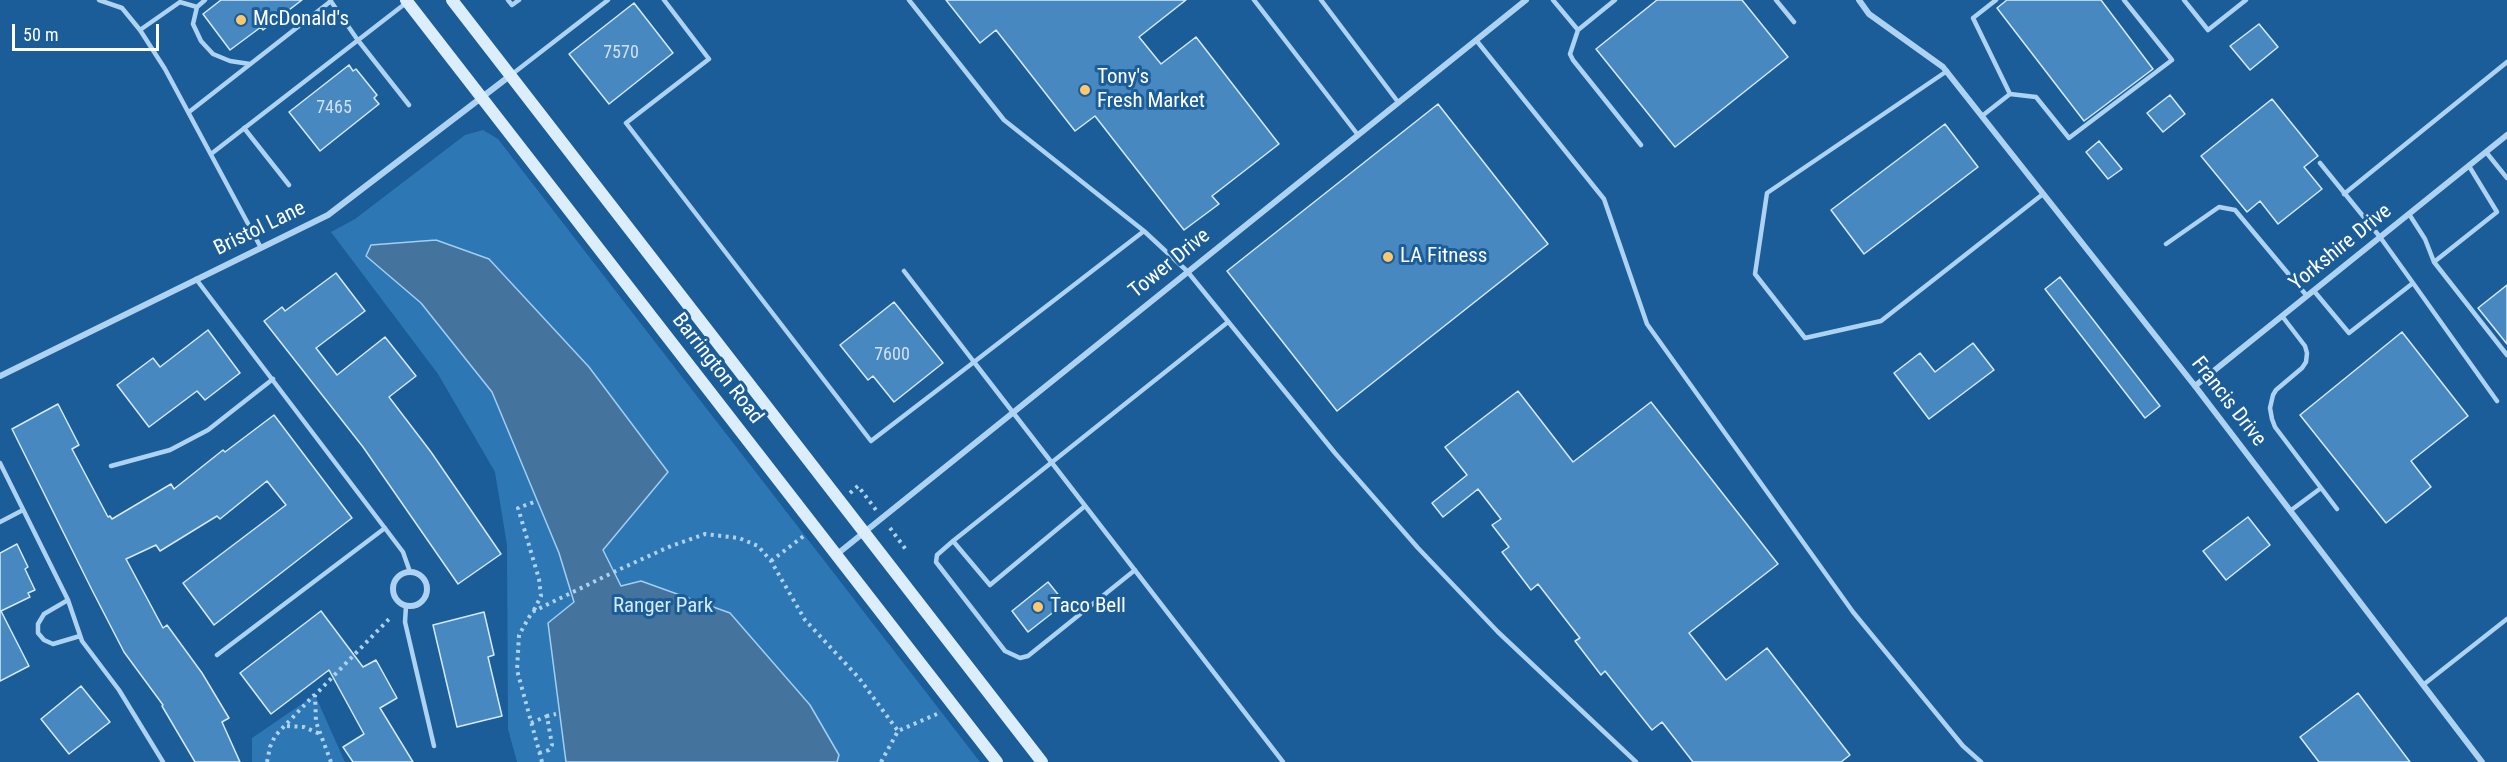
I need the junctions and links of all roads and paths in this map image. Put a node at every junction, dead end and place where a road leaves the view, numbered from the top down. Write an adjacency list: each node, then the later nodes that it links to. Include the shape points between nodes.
1 (99, 0): 24 (lane, via 122,8)
2 (206, 0): 22 (lane)
3 (452, 0): 31 (main road, Barrington Road)
4 (508, 0): 5 (lane, via 512,5)
5 (519, 0)
6 (608, 0): 31 (lane)
7 (664, 0): 65 (lane, via 709,59 626,123 871,441)
8 (909, 0): 51 (lane, via 1004,120)
9 (1254, 0): 39 (lane)
10 (1321, 0): 34 (lane)
11 (1526, 0): 27 (street, Tower Drive)
12 (1553, 0): 25 (lane)
13 (1615, 0): 25 (lane)
14 (1776, 0): 23 (lane)
15 (1859, 0): 30 (street, Francis Drive, via 1869,14)
16 (1995, 0): 32 (lane, via 1973,18)
17 (2124, 0): 32 (lane, via 2172,60 2069,138 2036,97)
18 (2184, 0): 19 (lane, via 2208,30)
19 (2246, 0)
20 (330, 1): 26 (lane); 29 (lane)
21 (406, 1): 26 (lane); 33 (main road, Barrington Road)
22 (196, 7): 24 (lane, via 180,2); 29 (lane, via 193,24 213,54)
23 (1794, 22)
24 (140, 30): 36 (lane)
25 (1578, 30): 41 (lane, via 1571,48 1573,60)
26 (357, 39): 35 (lane); 38 (lane)
27 (1476, 40): 34 (street, Tower Drive); 116 (lane, via 1604,199 1647,324 1853,612 1963,746)
28 (2507, 62): 49 (lane)
29 (250, 64): 36 (lane)
30 (1945, 69): 37 (street, Francis Drive); 48 (lane, via 1767,193 1755,274 1805,338 1881,321)
31 (511, 75): 33 (street, Bristol Lane); 82 (main road, Barrington Road)
32 (2010, 94): 37 (lane)
33 (483, 98): 54 (street, Bristol Lane, via 328,214); 85 (main road, Barrington Road)
34 (1398, 102): 39 (street, Tower Drive)
35 (409, 105)
36 (189, 112): 43 (lane)
37 (1982, 116): 48 (street, Francis Drive)
38 (244, 128): 43 (lane); 47 (lane)
39 (1358, 135): 57 (street, Tower Drive)
40 (2507, 135): 42 (street, Yorkshire Drive)
41 (1641, 144)
42 (2486, 152): 45 (street, Yorkshire Drive); 46 (lane)
43 (211, 154): 54 (lane)
44 (2320, 164): 49 (lane)
45 (2469, 166): 50 (street, Yorkshire Drive); 55 (lane, via 2497,212)
46 (2507, 178)
47 (289, 185)
48 (2043, 194): 68 (street, Francis Drive)
49 (2344, 194): 52 (lane)
50 (2409, 214): 52 (street, Yorkshire Drive); 55 (lane)
51 (1144, 231): 57 (lane); 65 (lane)
52 (2380, 237): 59 (lane); 60 (street, Yorkshire Drive)
53 (2166, 243): 61 (lane, via 2219,207 2235,210)
54 (260, 246): 58 (street, Bristol Lane)
55 (2434, 262): 64 (lane)
56 (904, 271): 65 (lane)
57 (1187, 271): 63 (lane); 70 (street, Tower Drive)
58 (196, 279): 66 (street, Bristol Lane); 67 (lane)
59 (2413, 283): 60 (lane, via 2349,333); 69 (lane)
60 (2314, 291): 61 (street, Yorkshire Drive)
61 (2307, 296): 62 (street, Yorkshire Drive)
62 (2282, 316): 68 (street, Yorkshire Drive); 74 (lane, via 2307,353 2302,368 2273,395 2272,418 2275,428)
63 (1228, 322): 71 (lane); 115 (lane, via 1418,548 1498,632)
64 (2507, 355)
65 (974, 362): 70 (lane)
66 (0, 376)
67 (273, 379): 73 (lane, via 208,430 170,450); 81 (lane)
68 (2195, 386): 79 (street, Francis Drive)
69 (2497, 401)
70 (1012, 412): 71 (lane); 82 (street, Tower Drive)
71 (1050, 461): 76 (lane); 84 (lane)
72 (0, 463): 78 (lane)
73 (111, 466)
74 (2321, 488): 77 (lane); 79 (lane)
75 (534, 502): 91 (path, via 518,508 539,579 541,596)
76 (1085, 506): 84 (lane, via 990,585); 87 (lane)
77 (2337, 509)
78 (23, 510): 80 (lane); 89 (lane)
79 (2290, 511): 96 (street, Francis Drive)
80 (0, 522)
81 (385, 528): 88 (lane, via 403,552); 95 (lane)
82 (864, 533): 85 (street, Tower Drive); 113 (main road, Barrington Road)
83 (803, 536): 86 (path)
84 (953, 541): 87 (lane, via 937,555 936,562 1005,651 1020,658 1028,656)
85 (836, 555): 112 (main road, Barrington Road)
86 (771, 561): 91 (path, via 758,546 739,538 705,534); 103 (path, via 806,620 859,678)
87 (1135, 570): 114 (lane)
88 (410, 572): 90 (street, via 397,578 393,591 395,598); 90 (street, via 422,578 426,591 419,603)
89 (68, 600): 94 (lane); 94 (lane, via 44,614 38,633 53,644)
90 (406, 606): 105 (lane, via 405,622)
91 (534, 610): 101 (path, via 519,635 517,670)
92 (391, 617): 97 (path)
93 (2507, 619): 96 (lane)
94 (80, 636): 107 (lane, via 132,709)
95 (217, 655)
96 (2423, 685): 117 (street, Francis Drive)
97 (315, 695): 102 (path); 104 (path, via 316,722)
98 (556, 714): 100 (path)
99 (937, 714): 103 (path)
100 (547, 716): 101 (path); 106 (path, via 552,745)
101 (531, 723): 106 (path)
102 (286, 726): 104 (path, via 304,727); 108 (path, via 275,736)
103 (898, 730): 111 (path)
104 (321, 734): 109 (path)
105 (434, 746)
106 (539, 753): 110 (path)
107 (163, 762)
108 (267, 762)
109 (331, 762)
110 (542, 762)
111 (881, 762)
112 (997, 762)
113 (1042, 762)
114 (1283, 762)
115 (1636, 762)
116 (1981, 762)
117 (2482, 762)

